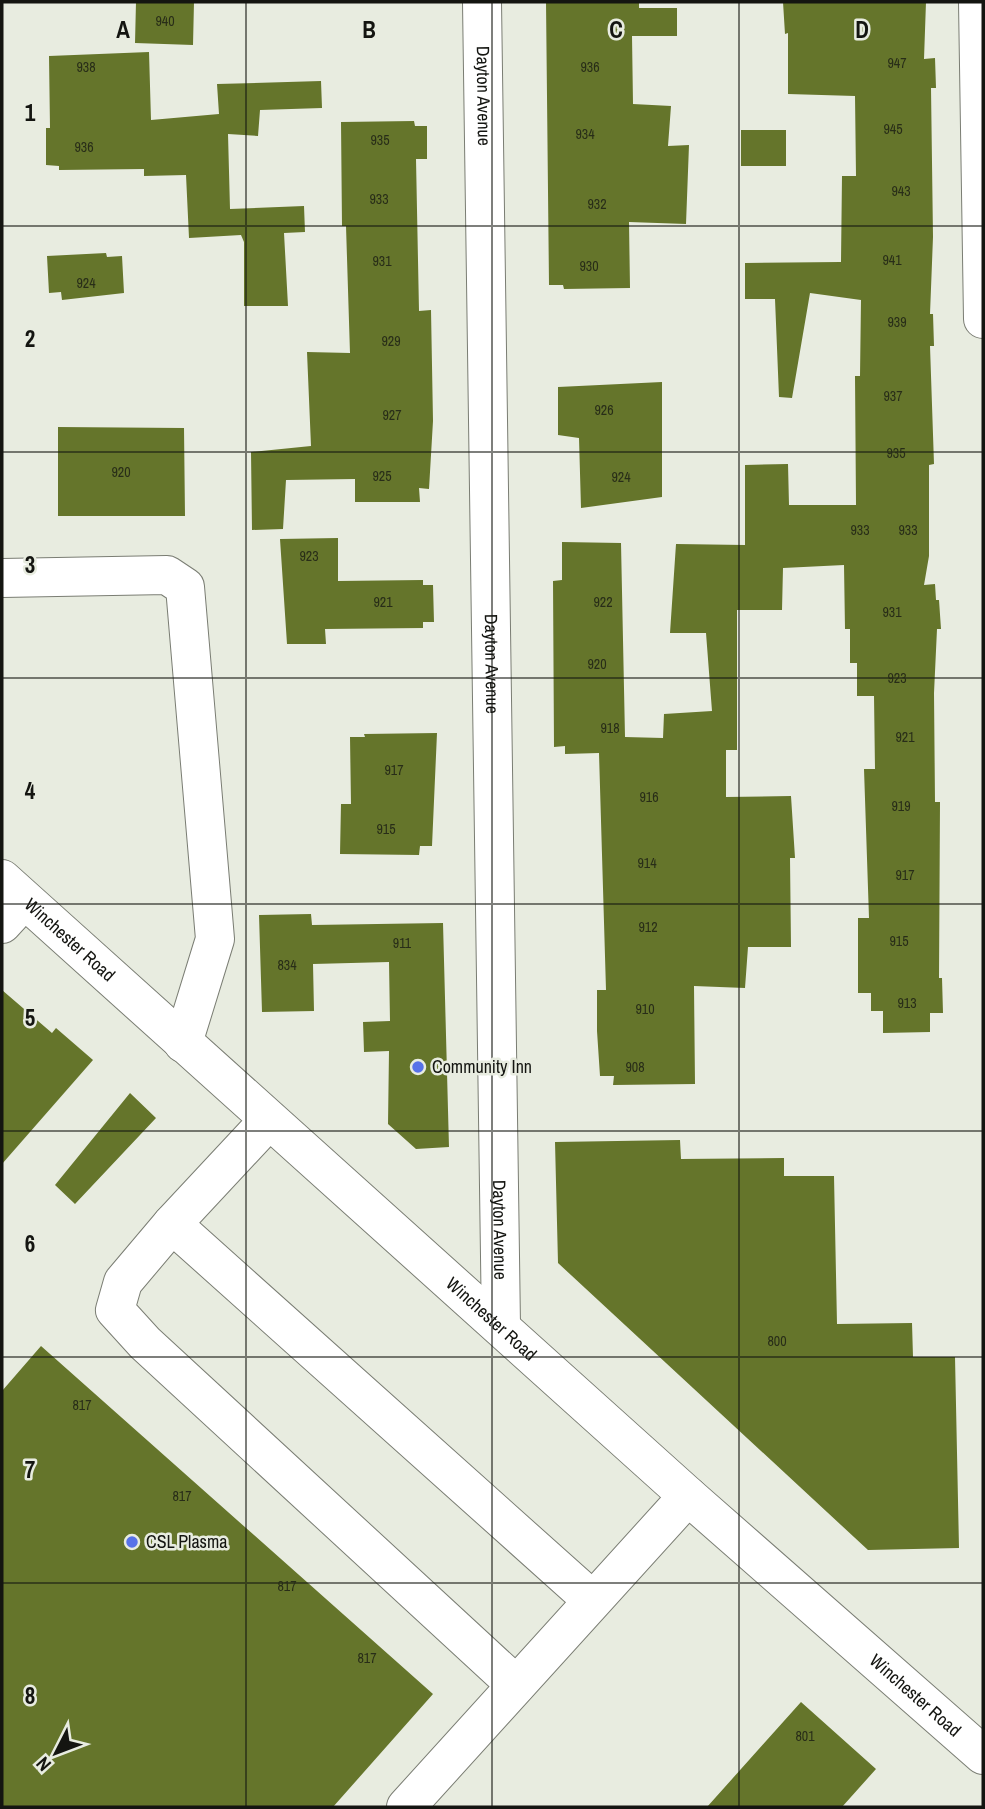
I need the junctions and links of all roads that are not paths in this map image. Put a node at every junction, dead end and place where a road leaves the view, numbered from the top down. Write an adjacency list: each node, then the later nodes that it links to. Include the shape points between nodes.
1 (482, 2): 9 (street, Dayton Avenue)
2 (978, 2): 3 (street)
3 (983, 319)
4 (2, 578): 6 (street, via 167,575 185,587 215,939)
5 (9, 901): 6 (street, Winchester Road)
6 (183, 1043): 7 (street, Winchester Road)
7 (269, 1120): 8 (street); 9 (street, Winchester Road)
8 (172, 1224): 11 (street); 12 (street, via 123,1282 115,1310 145,1343)
9 (501, 1326): 10 (street, Winchester Road)
10 (688, 1496): 11 (street); 13 (street, Winchester Road)
11 (592, 1601): 12 (street)
12 (516, 1685): 14 (street)
13 (983, 1755)
14 (405, 1807)

